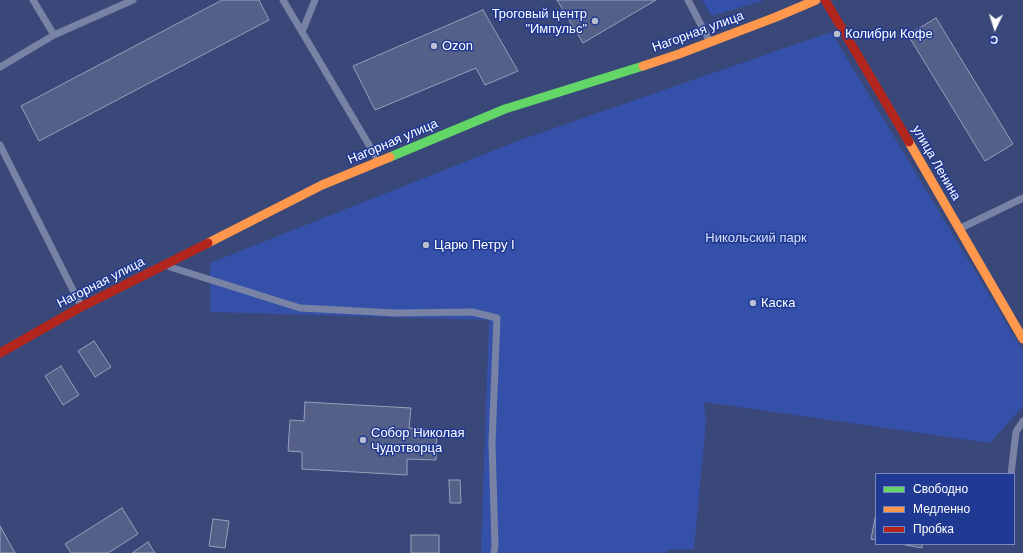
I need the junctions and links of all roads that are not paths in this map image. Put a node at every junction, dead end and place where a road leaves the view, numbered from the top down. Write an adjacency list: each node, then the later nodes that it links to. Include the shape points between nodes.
1 (34, 0): 9 (lane)
2 (133, 0): 9 (lane)
3 (283, 0): 8 (lane)
4 (316, 0): 8 (lane)
5 (688, 0): 10 (lane)
6 (816, 0): 10 (street, Нагорная улица)
7 (825, 0): 15 (street, улица Ленина)
8 (302, 32): 13 (lane)
9 (54, 35): 11 (lane)
10 (710, 42): 13 (street, Нагорная улица, via 650,64 505,109)
11 (0, 67)
12 (0, 145): 17 (lane)
13 (379, 162): 16 (street, Нагорная улица, via 322,185)
14 (1023, 198): 15 (lane)
15 (959, 229): 18 (street, улица Ленина)
16 (164, 265): 17 (street, Нагорная улица); 22 (lane, via 300,308 396,313 472,312 497,318 492,443)
17 (81, 307): 19 (street, Нагорная улица)
18 (1023, 339)
19 (0, 353)
20 (1023, 421): 21 (lane, via 1016,432)
21 (1011, 473)
22 (494, 553)

